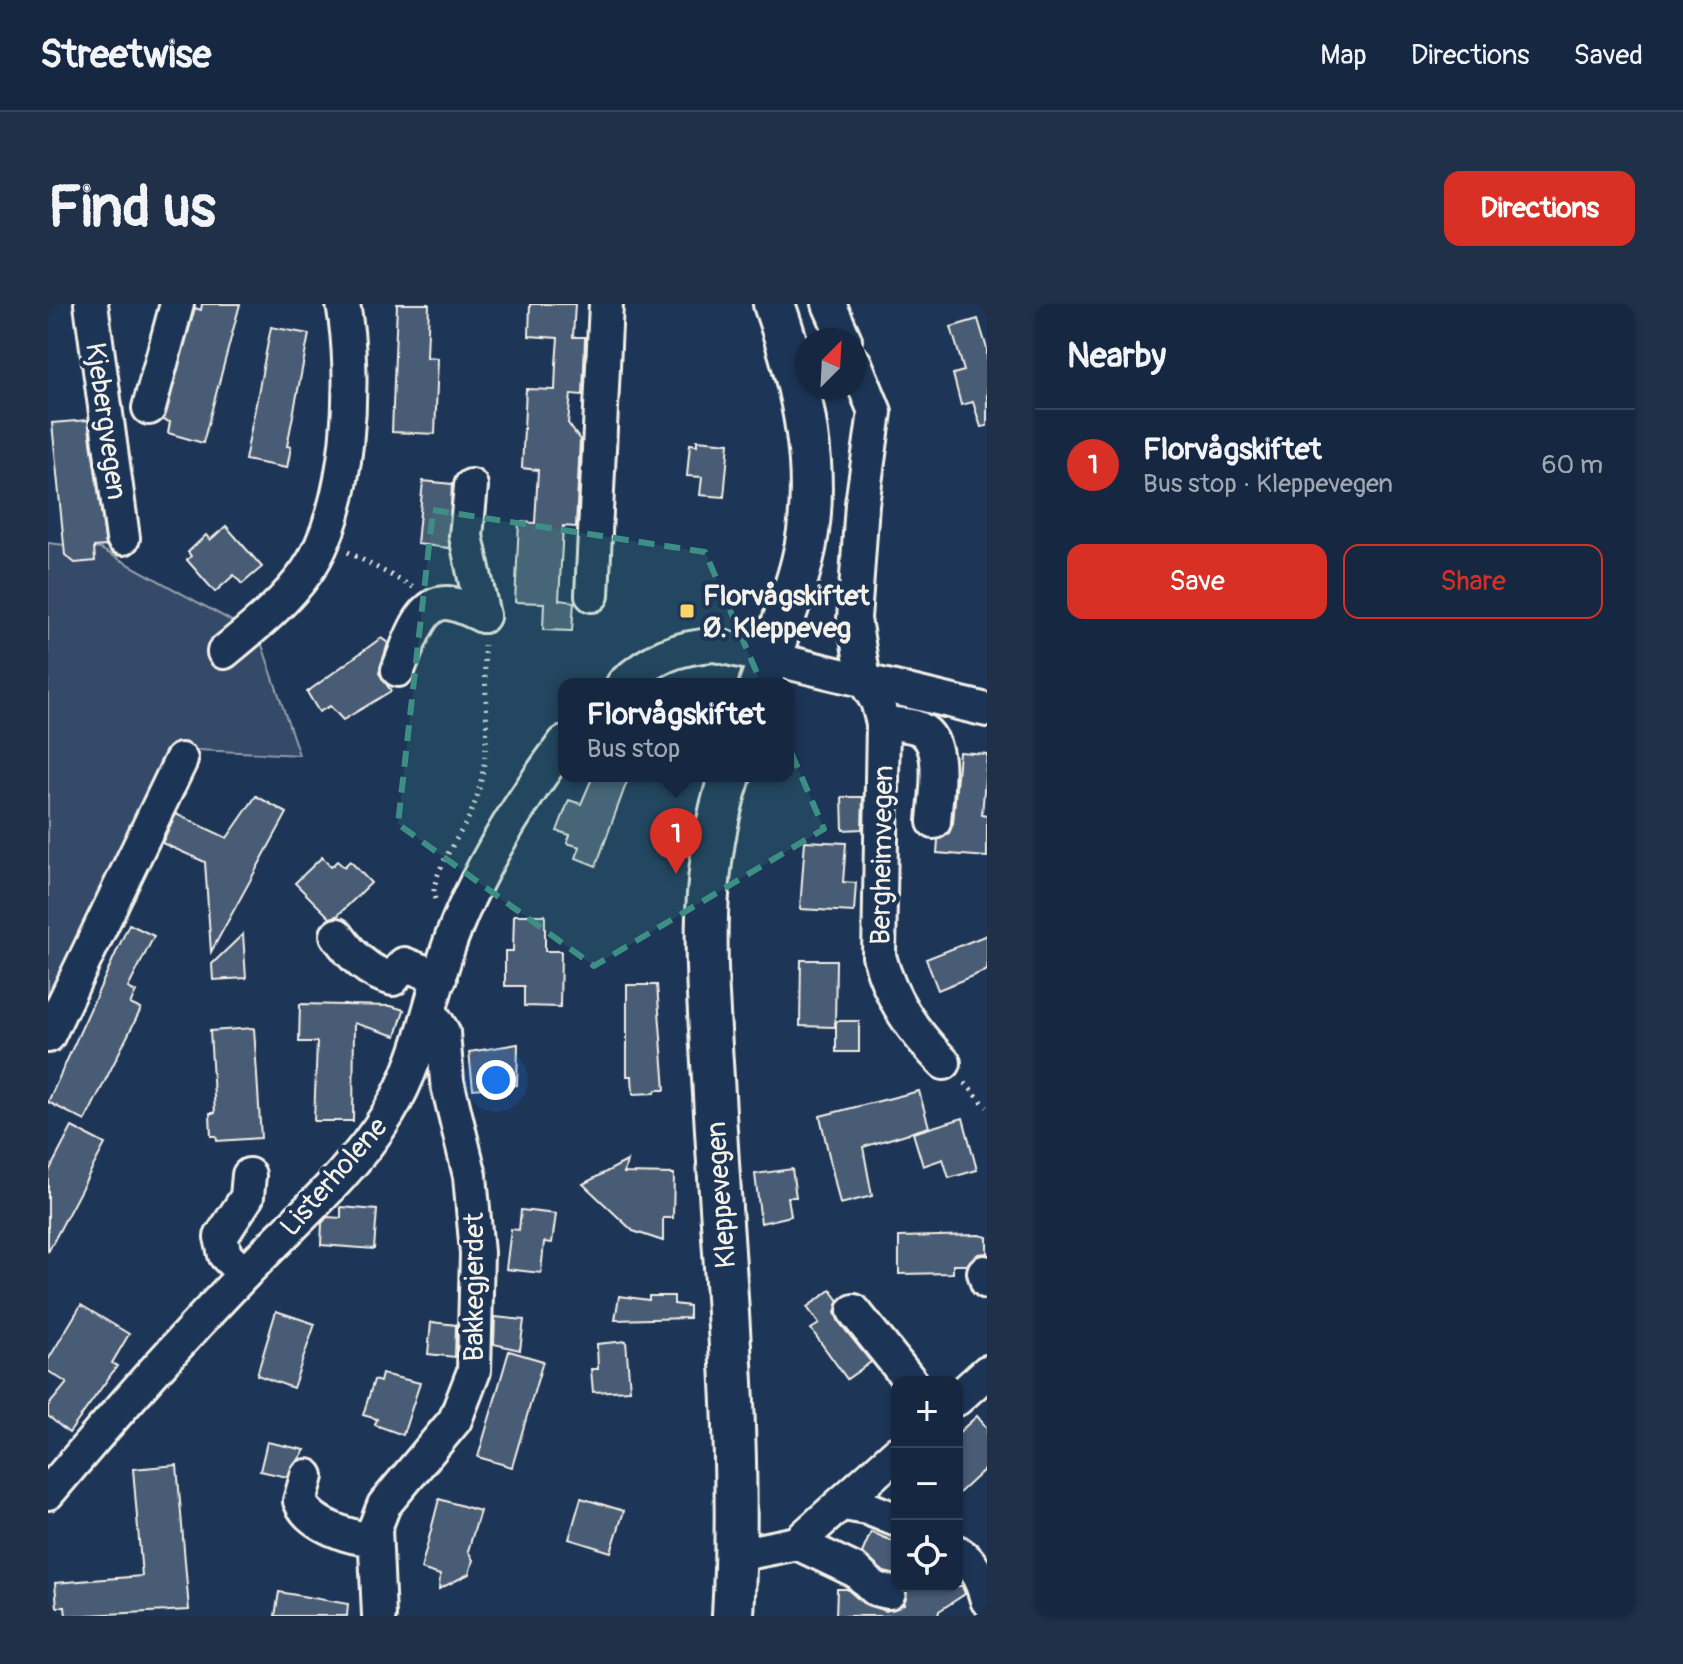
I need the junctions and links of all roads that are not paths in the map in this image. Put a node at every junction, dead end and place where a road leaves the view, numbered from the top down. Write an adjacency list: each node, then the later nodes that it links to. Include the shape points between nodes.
1 (91, 304): 11 (street, Kjebergvegen)
2 (177, 304): 9 (street, Kjebergvegen)
3 (343, 304): 13 (street, via 348,328 344,458 325,540 307,572 273,611)
4 (606, 304): 12 (street)
5 (774, 304): 15 (main road, via 805,419 810,511 803,562)
6 (829, 304): 7 (street)
7 (840, 328)
8 (867, 392): 17 (street, Bergheimvegen, via 875,412 854,619)
9 (149, 408)
10 (471, 486): 14 (street, via 466,536 483,616 442,603 421,620)
11 (123, 538)
12 (592, 595)
13 (224, 652)
14 (398, 670)
15 (765, 670): 16 (street, via 715,645 684,646); 17 (street)
16 (632, 678)
17 (864, 680): 18 (street); 19 (street, Bergheimvegen)
18 (987, 710)
19 (883, 723): 23 (street, Bergheimvegen, via 916,727 931,741 937,765); 28 (street, Bergheimvegen, via 879,956 900,1012)
20 (558, 751): 25 (street, Listerholene, via 475,888)
21 (181, 760): 27 (street)
22 (729, 782): 42 (main road, Kleppevegen, via 705,902 707,1016 732,1366)
23 (934, 822)
24 (337, 935): 25 (street, via 363,965 384,977 393,979 404,964)
25 (440, 978): 26 (street, Listerholene)
26 (430, 1011): 30 (street, Listerholene, via 388,1114 334,1182); 40 (street, Bakkegjerdet, via 443,1032 447,1081 470,1176 477,1253 474,1371 455,1420 384,1505)
27 (48, 1036)
28 (944, 1063)
29 (249, 1175): 30 (street, Listerholene, via 247,1197 221,1237 225,1255)
30 (244, 1274): 37 (street, Listerholene)
31 (854, 1311): 33 (street)
32 (987, 1372): 34 (street)
33 (906, 1376)
34 (963, 1394)
35 (891, 1459): 38 (street)
36 (307, 1476): 40 (street, via 300,1501 310,1515 353,1537)
37 (48, 1493)
38 (844, 1504): 39 (street); 41 (street)
39 (891, 1518)
40 (375, 1539): 46 (street, Bakkegjerdet)
41 (797, 1543): 42 (street); 44 (street)
42 (737, 1555): 47 (main road, Kleppevegen)
43 (963, 1556): 45 (street)
44 (889, 1592)
45 (987, 1600)
46 (379, 1616)
47 (733, 1616)

